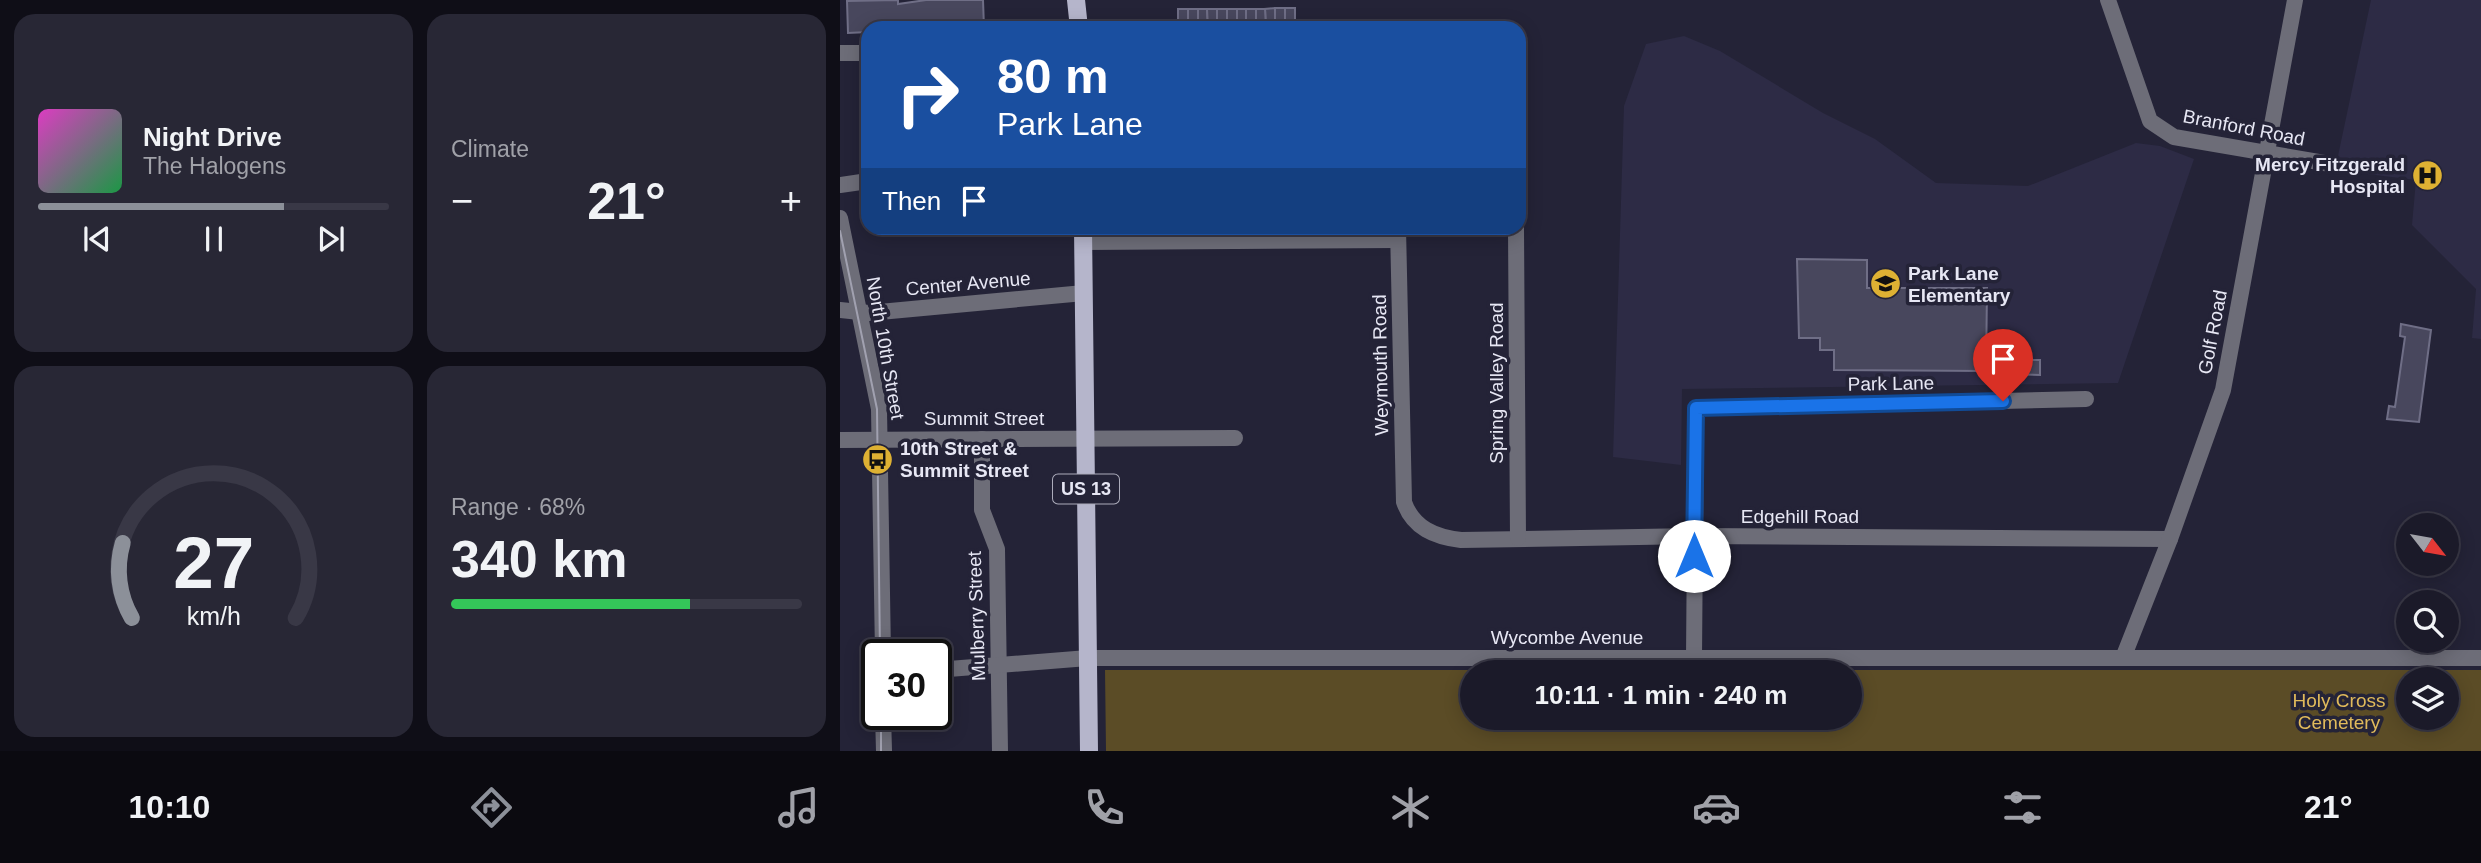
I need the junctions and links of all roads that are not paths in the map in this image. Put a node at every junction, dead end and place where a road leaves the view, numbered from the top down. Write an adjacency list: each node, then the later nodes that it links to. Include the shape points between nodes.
1 (1076, 0): 4 (main road)
2 (2108, 0): 7 (street, Branford Road, via 2150,121 2174,137)
3 (2295, 0): 7 (street, Golf Road)
4 (1078, 21)
5 (861, 52): 6 (street)
6 (840, 53)
7 (2267, 155): 8 (street, Branford Road); 26 (street, Golf Road, via 2223,390)
8 (2336, 165)
9 (861, 182): 10 (street)
10 (840, 185)
11 (840, 218): 16 (street, North 10th Street)
12 (1084, 235): 15 (main road, US 13)
13 (1398, 235): 23 (street, Weymouth Road)
14 (1516, 235): 25 (street, Spring Valley Road)
15 (1084, 293): 16 (street, Center Avenue); 20 (main road, US 13)
16 (852, 311): 22 (street, North 10th Street, via 879,409)
17 (2086, 399): 24 (street, Park Lane, via 1696,408)
18 (1235, 438): 20 (street, Summit Street)
19 (982, 439): 20 (street, Summit Street); 22 (street, Summit Street); 32 (street, Mulberry Street, via 982,510 997,549)
20 (1086, 439): 28 (main road, US 13)
21 (840, 440): 22 (street, Summit Street)
22 (880, 440): 27 (street, North 10th Street)
23 (1404, 502): 25 (street, Edgehill Road, via 1412,518 1440,536)
24 (1695, 536): 25 (street, Edgehill Road); 26 (street, Edgehill Road); 31 (street)
25 (1518, 538)
26 (2170, 539): 29 (street, Golf Road)
27 (883, 639)
28 (1088, 658): 31 (street, Wycombe Avenue); 32 (street, Wycombe Avenue); 37 (main road, US 13)
29 (2123, 658): 30 (street, Wycombe Avenue); 31 (street, Wycombe Avenue)
30 (2481, 658)
31 (1694, 659)
32 (1000, 665): 33 (street, Wycombe Avenue); 36 (street, Mulberry Street)
33 (952, 669)
34 (883, 730): 35 (street)
35 (884, 751)
36 (1000, 751)
37 (1089, 751)

